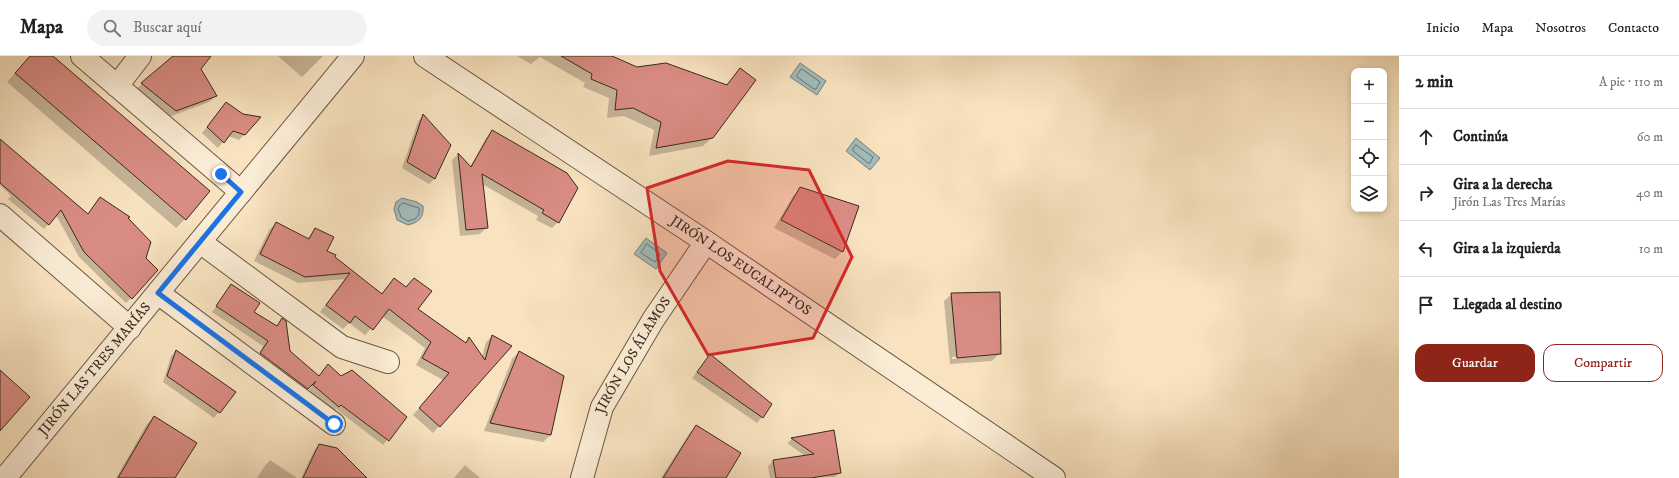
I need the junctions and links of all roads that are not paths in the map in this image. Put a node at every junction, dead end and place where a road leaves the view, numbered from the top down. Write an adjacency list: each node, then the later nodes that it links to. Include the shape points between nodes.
1 (140, 56): 5 (street)
2 (353, 56): 6 (street, JIRÓN LAS TRES MARÍAS)
3 (425, 56): 9 (street, JIRÓN LOS EUCALIPTOS)
4 (86, 57): 5 (street)
5 (117, 86): 6 (street)
6 (241, 192): 8 (street, JIRÓN LAS TRES MARÍAS)
7 (0, 215): 11 (street)
8 (200, 242): 10 (street, JIRÓN LAS TRES MARÍAS); 12 (street, via 342,347)
9 (706, 242): 15 (street, JIRÓN LOS ÁLAMOS, via 653,320 602,407); 16 (street, JIRÓN LOS EUCALIPTOS)
10 (158, 293): 11 (street, JIRÓN LAS TRES MARÍAS); 13 (street)
11 (130, 328): 14 (street, JIRÓN LAS TRES MARÍAS)
12 (388, 362)
13 (334, 424)
14 (5, 478)
15 (582, 478)
16 (1054, 478)

